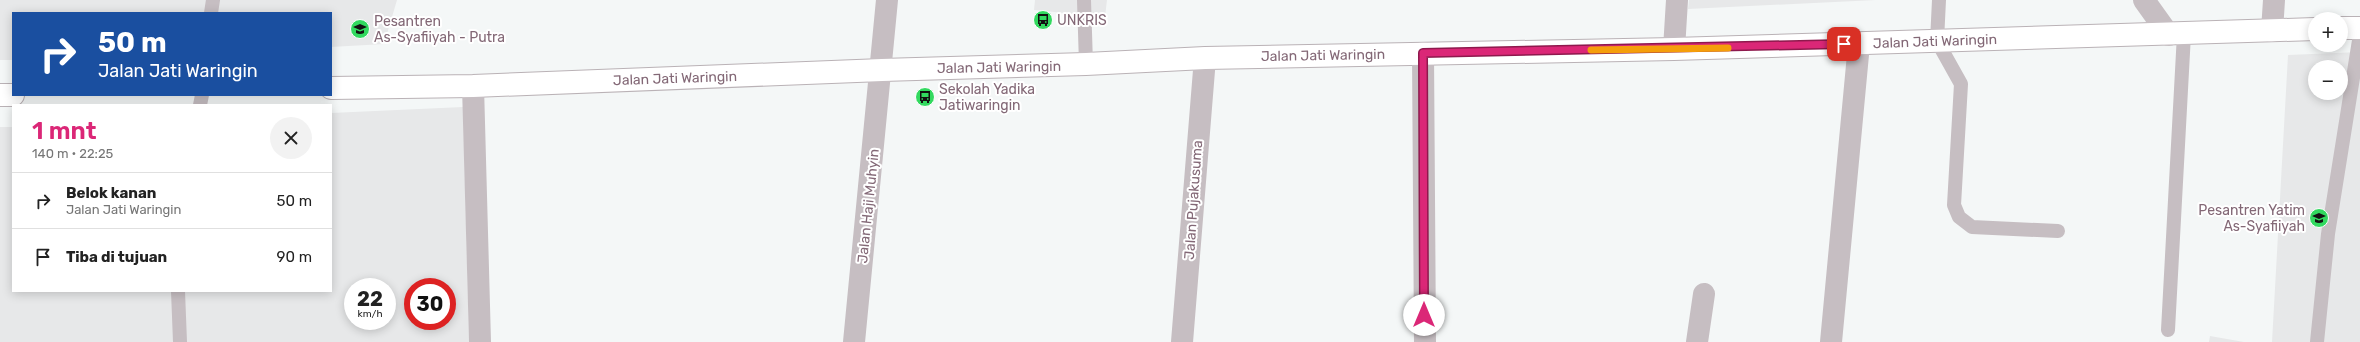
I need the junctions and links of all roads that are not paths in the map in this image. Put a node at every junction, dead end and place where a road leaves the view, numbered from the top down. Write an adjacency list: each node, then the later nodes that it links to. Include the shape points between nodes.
1 (213, 0): 8 (lane)
2 (887, 0): 21 (street, Jalan Haji Muhyin)
3 (1084, 0): 20 (lane)
4 (1677, 0): 17 (street)
5 (1939, 0): 15 (lane)
6 (2144, 0): 13 (street)
7 (2274, 0): 12 (street)
8 (211, 12)
9 (2348, 28): 10 (main road)
10 (2360, 28)
11 (2308, 29): 12 (main road, Jalan Jati Waringin)
12 (2272, 31): 13 (main road, Jalan Jati Waringin)
13 (2176, 34): 15 (main road, Jalan Jati Waringin); 29 (lane)
14 (2360, 34): 37 (lane, via 2328,234)
15 (1937, 41): 16 (main road, Jalan Jati Waringin); 26 (lane, via 1962,84 1954,205 1959,216 1972,227)
16 (1859, 44): 17 (main road, Jalan Jati Waringin); 36 (street)
17 (1674, 49): 18 (main road, Jalan Jati Waringin)
18 (1423, 53): 19 (main road, Jalan Jati Waringin); 34 (street)
19 (1205, 58): 20 (main road, Jalan Jati Waringin); 33 (street, Jalan Pujakusuma)
20 (1086, 64): 21 (main road, Jalan Jati Waringin)
21 (882, 70): 22 (main road, Jalan Jati Waringin); 32 (street, Jalan Haji Muhyin)
22 (473, 86): 23 (main road, Jalan Jati Waringin); 31 (street)
23 (332, 88)
24 (0, 95): 25 (main road)
25 (12, 95)
26 (2058, 232)
27 (178, 292): 30 (lane)
28 (1704, 294): 35 (street)
29 (2168, 330)
30 (180, 342)
31 (480, 342)
32 (854, 342)
33 (1182, 342)
34 (1425, 342)
35 (1697, 342)
36 (1831, 342)
37 (2317, 342)

